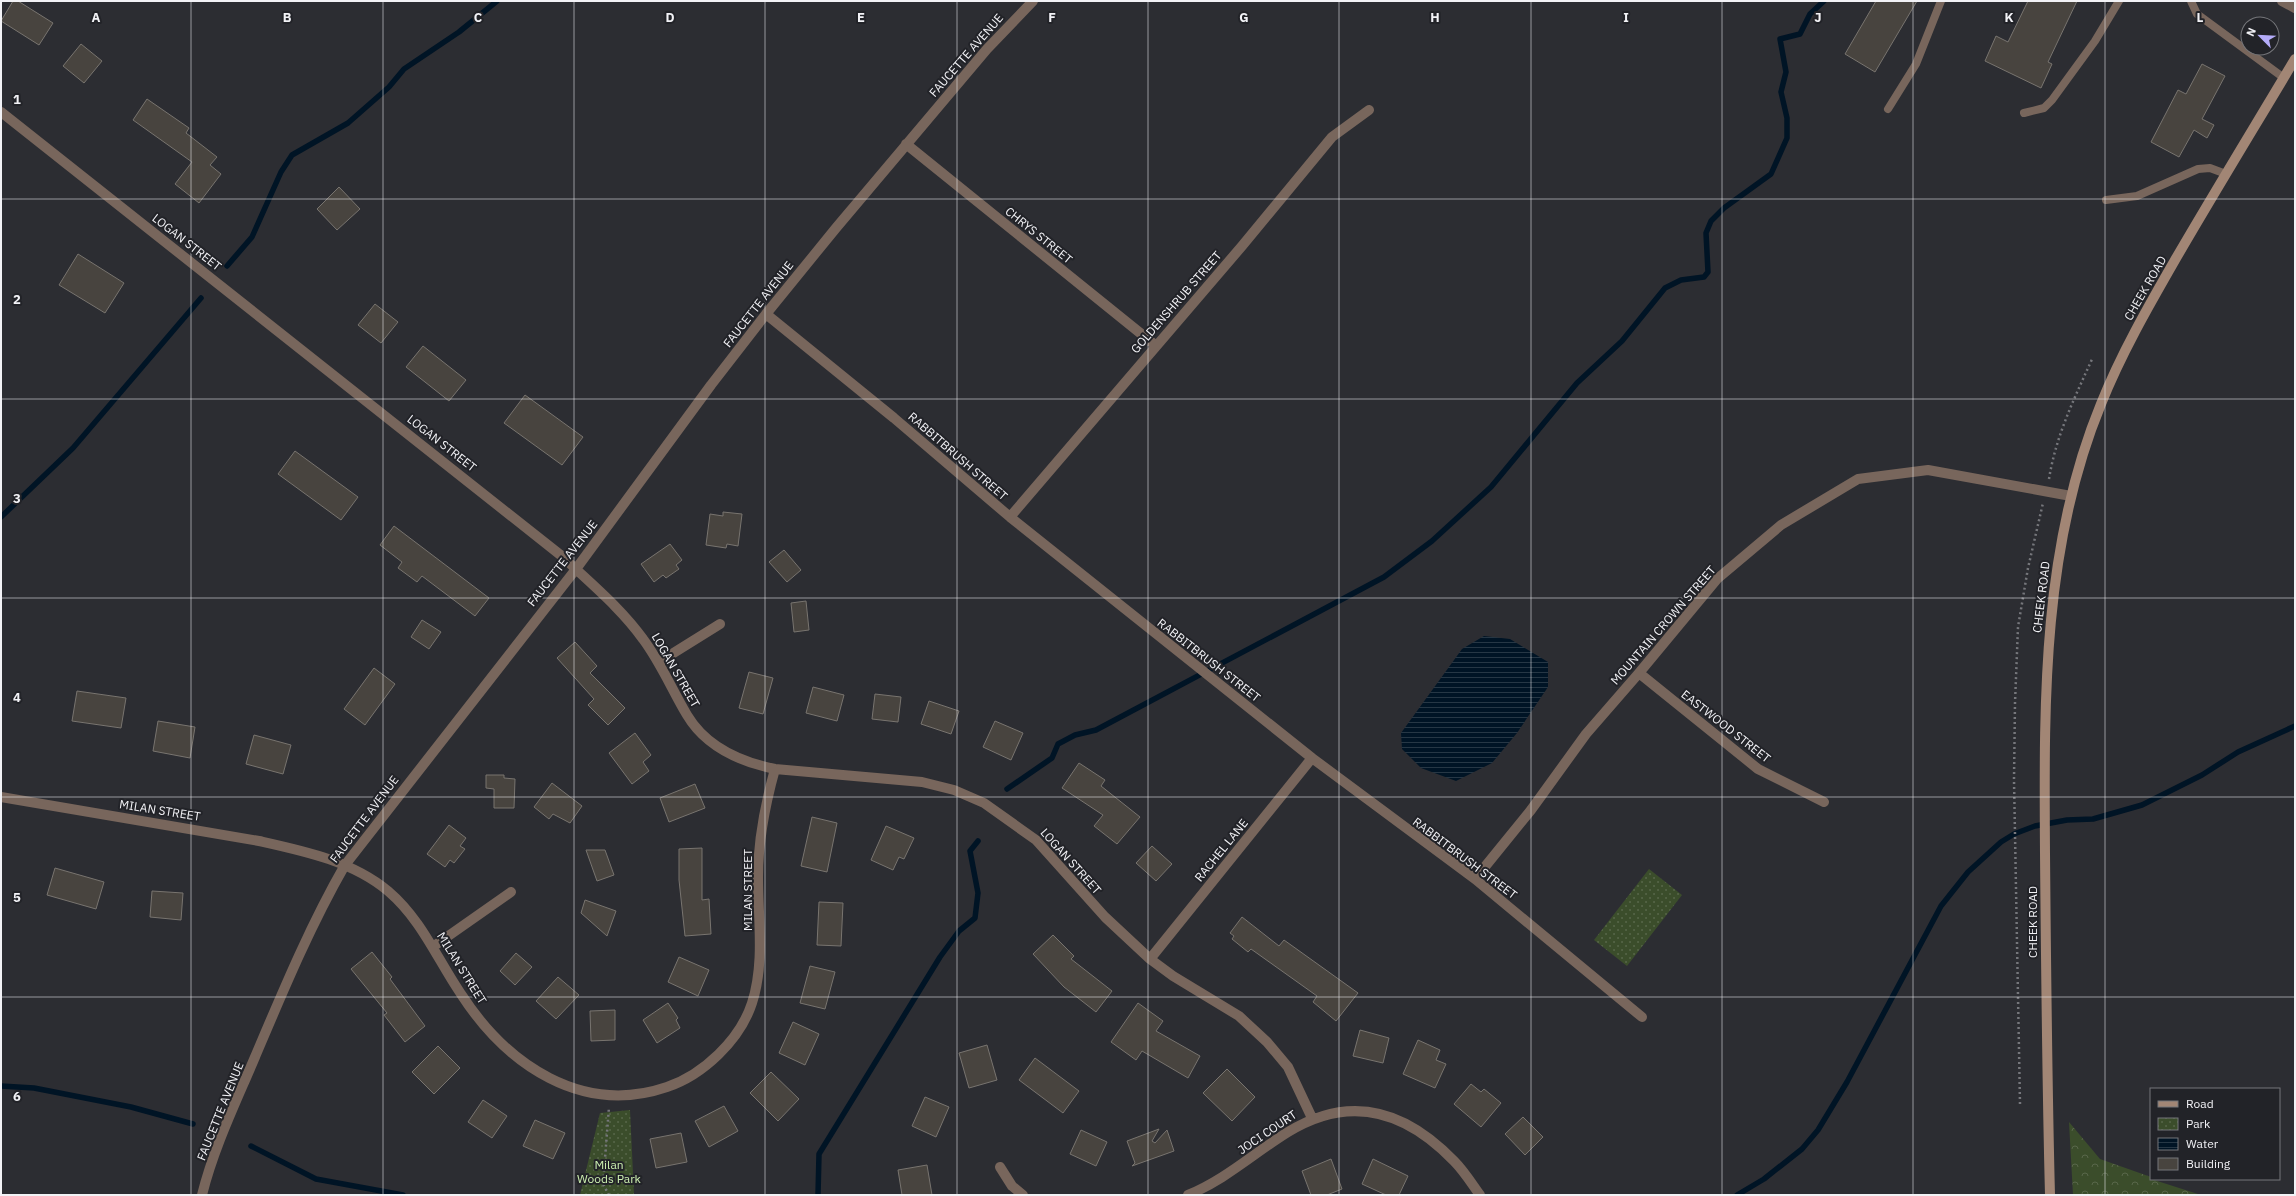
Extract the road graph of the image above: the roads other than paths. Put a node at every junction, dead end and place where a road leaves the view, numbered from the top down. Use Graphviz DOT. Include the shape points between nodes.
graph roads {
  1 [pos="1033,1"];
  2 [pos="1941,1"];
  3 [pos="2119,1"];
  4 [pos="2191,1"];
  5 [pos="2282,1"];
  6 [pos="2295,8"];
  7 [pos="2295,59"];
  8 [pos="2284,78"];
  9 [pos="1888,109"];
  10 [pos="1369,110"];
  11 [pos="1,112"];
  12 [pos="2024,113"];
  13 [pos="906,144"];
  14 [pos="2226,174"];
  15 [pos="2106,200"];
  16 [pos="766,314"];
  17 [pos="1155,345"];
  18 [pos="2072,496"];
  19 [pos="1010,517"];
  20 [pos="576,569"];
  21 [pos="720,624"];
  22 [pos="659,662"];
  23 [pos="1639,673"];
  24 [pos="1312,758"];
  25 [pos="775,770"];
  26 [pos="1,797"];
  27 [pos="1824,802"];
  28 [pos="345,864"];
  29 [pos="1475,879"];
  30 [pos="511,892"];
  31 [pos="434,946"];
  32 [pos="1150,959"];
  33 [pos="1642,1017"];
  34 [pos="1312,1118"];
  35 [pos="1000,1167"];
  36 [pos="202,1195"];
  37 [pos="1023,1195"];
  38 [pos="1188,1195"];
  39 [pos="1480,1195"];
  40 [pos="2050,1195"];
  1 -- 13 [label="street, FAUCETTE AVENUE" via="987,49"];
  2 -- 9 [label="lane" via="1916,64"];
  3 -- 12 [label="lane" via="2095,41 2052,100 2044,108"];
  4 -- 8 [label="lane" via="2197,14"];
  5 -- 6 [label="street"];
  7 -- 8 [label="street, CHEEK ROAD"];
  8 -- 14 [label="street, CHEEK ROAD"];
  10 -- 17 [label="street, GOLDENSHRUB STREET" via="1332,137 1242,246"];
  11 -- 20 [label="street, LOGAN STREET" via="485,494"];
  13 -- 16 [label="street, FAUCETTE AVENUE"];
  13 -- 17 [label="street, CHRYS STREET"];
  14 -- 15 [label="lane" via="2210,168 2198,169 2137,196"];
  14 -- 18 [label="street, CHEEK ROAD" via="2119,362 2088,439"];
  16 -- 19 [label="street, RABBITBRUSH STREET"];
  16 -- 20 [label="street, FAUCETTE AVENUE"];
  17 -- 19 [label="street, GOLDENSHRUB STREET"];
  18 -- 23 [label="street, MOUNTAIN CROWN STREET" via="1928,470 1858,479 1781,525 1717,579"];
  18 -- 40 [label="street, CHEEK ROAD" via="2052,603 2047,660 2044,766 2045,963"];
  19 -- 24 [label="street, RABBITBRUSH STREET"];
  20 -- 22 [label="street, LOGAN STREET" via="618,609 643,638"];
  20 -- 28 [label="street, FAUCETTE AVENUE"];
  21 -- 22 [label="street"];
  22 -- 25 [label="street, LOGAN STREET" via="687,715 703,734 733,757 752,765"];
  23 -- 27 [label="street, EASTWOOD STREET" via="1758,769"];
  23 -- 29 [label="street, MOUNTAIN CROWN STREET" via="1586,734 1531,810"];
  24 -- 29 [label="street, RABBITBRUSH STREET"];
  24 -- 32 [label="street, RACHEL LANE"];
  25 -- 31 [label="street, MILAN STREET" via="764,809 759,849 760,963 757,985 740,1028 724,1048 690,1077 656,1091 626,1096 592,1094 559,1083 512,1053 497,1040 472,1010 448,974"];
  25 -- 32 [label="street, LOGAN STREET" via="922,782 954,790 984,803 1036,840 1105,917"];
  26 -- 28 [label="street, MILAN STREET" via="259,841"];
  28 -- 31 [label="street, MILAN STREET" via="390,892"];
  28 -- 36 [label="street, FAUCETTE AVENUE" via="318,911 218,1145"];
  29 -- 33 [label="street, RABBITBRUSH STREET"];
  30 -- 31 [label="street"];
  32 -- 34 [label="street, LOGAN STREET" via="1239,1016 1272,1047 1288,1067"];
  34 -- 38 [label="street, JOCI COURT" via="1286,1132 1221,1179"];
  34 -- 39 [label="street, JOCI COURT" via="1339,1111 1361,1111 1392,1116 1438,1145 1455,1162"];
  35 -- 37 [label="street" via="1012,1186"];
}
